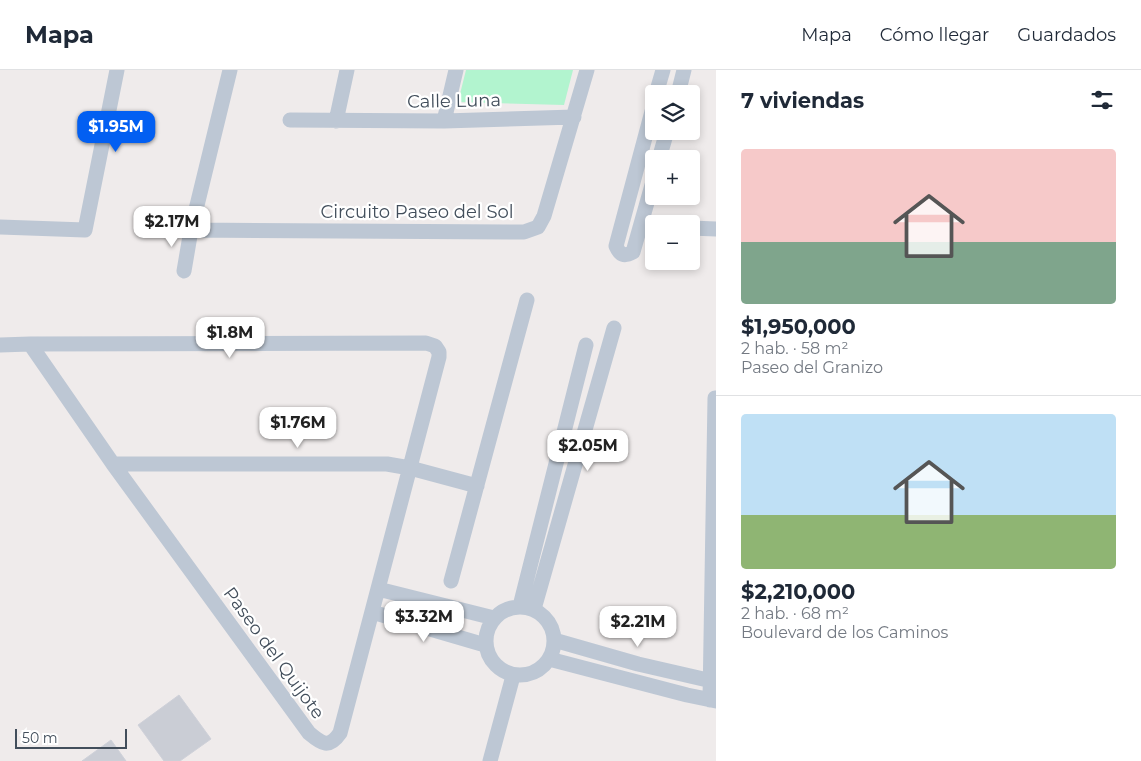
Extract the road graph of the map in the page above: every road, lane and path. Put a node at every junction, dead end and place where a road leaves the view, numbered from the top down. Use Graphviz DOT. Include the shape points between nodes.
graph roads {
  1 [pos="118,70"];
  2 [pos="230,70"];
  3 [pos="347,70"];
  4 [pos="456,70"];
  5 [pos="587,70"];
  6 [pos="663,70"];
  7 [pos="684,70"];
  8 [pos="659,85"];
  9 [pos="680,85"];
  10 [pos="574,116"];
  11 [pos="290,120"];
  12 [pos="336,121"];
  13 [pos="444,121"];
  14 [pos="645,138"];
  15 [pos="646,205"];
  16 [pos="0,227"];
  17 [pos="700,228"];
  18 [pos="716,229"];
  19 [pos="190,230"];
  20 [pos="184,271"];
  21 [pos="527,300"];
  22 [pos="614,328"];
  23 [pos="30,344"];
  24 [pos="0,345"];
  25 [pos="586,346"];
  26 [pos="715,398"];
  27 [pos="113,464"];
  28 [pos="410,468"];
  29 [pos="477,486"];
  30 [pos="451,581"];
  31 [pos="378,588"];
  32 [pos="447,606"];
  33 [pos="527,608"];
  34 [pos="372,612"];
  35 [pos="494,618"];
  36 [pos="440,632"];
  37 [pos="554,640"];
  38 [pos="485,645"];
  39 [pos="549,659"];
  40 [pos="513,676"];
  41 [pos="714,681"];
  42 [pos="713,700"];
  43 [pos="490,761"];
  1 -- 16 [label="street" via="86,230"];
  2 -- 19 [label="street"];
  3 -- 12 [label="street"];
  4 -- 13 [label="street"];
  5 -- 10 [label="street, Circuito Paseo del Sol"];
  6 -- 8 [label="street"];
  7 -- 9 [label="street"];
  10 -- 13 [label="street, Calle Luna"];
  10 -- 19 [label="street, Circuito Paseo del Sol" via="544,216 538,227 524,232"];
  11 -- 12 [label="street, Calle Luna"];
  12 -- 13 [label="street, Calle Luna"];
  14 -- 15 [label="street" via="616,246 619,252 628,255 633,252"];
  17 -- 18 [label="street"];
  19 -- 20 [label="street"];
  21 -- 29 [label="street"];
  22 -- 33 [label="street"];
  23 -- 24 [label="street"];
  23 -- 27 [label="street, Paseo del Quijote"];
  23 -- 28 [label="street, Paseo del Quijote" via="426,343 435,346 439,357"];
  25 -- 33 [label="street"];
  26 -- 41 [label="street"];
  27 -- 28 [label="street" via="387,464"];
  27 -- 34 [label="street, Paseo del Quijote" via="309,733 320,742 328,743 340,733"];
  28 -- 29 [label="street"];
  28 -- 31 [label="street, Paseo del Quijote"];
  29 -- 30 [label="street"];
  31 -- 32 [label="street"];
  31 -- 34 [label="street, Paseo del Quijote"];
  32 -- 35 [label="street"];
  32 -- 36 [label="street"];
  33 -- 35 [label="street" via="505,609"];
  33 -- 37 [label="street" via="547,620"];
  34 -- 36 [label="street"];
  35 -- 38 [label="street" via="486,630"];
  36 -- 38 [label="street"];
  37 -- 39 [label="street"];
  37 -- 41 [label="street"];
  38 -- 40 [label="street" via="499,670"];
  39 -- 40 [label="street" via="530,675"];
  39 -- 42 [label="street"];
  40 -- 43 [label="street"];
  41 -- 42 [label="street"];
}
